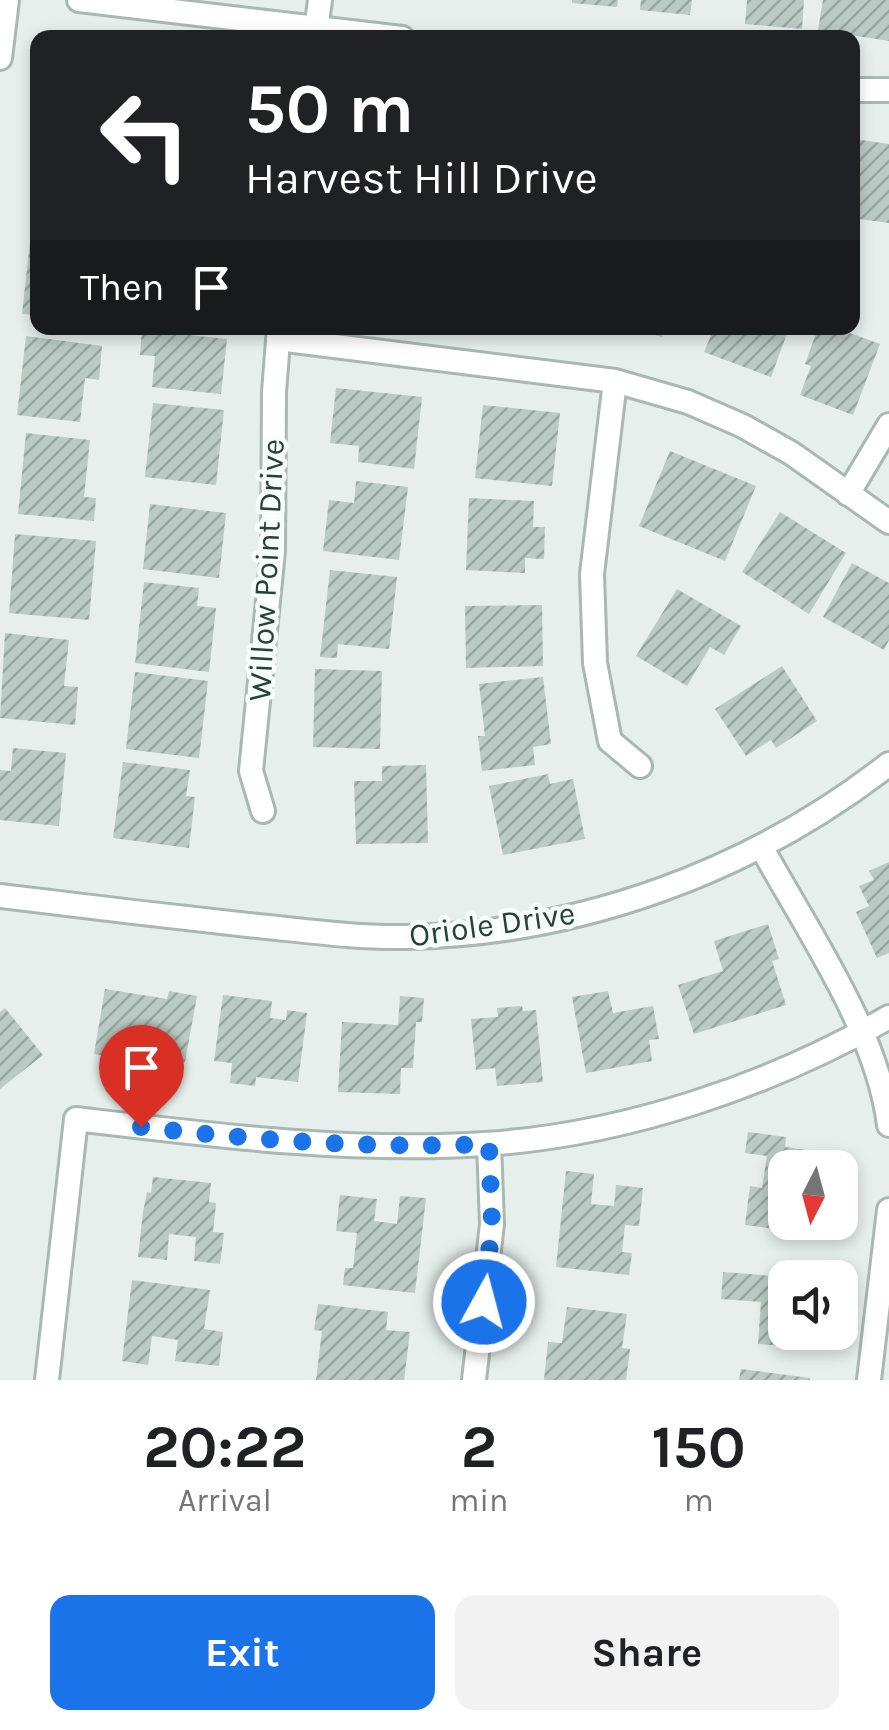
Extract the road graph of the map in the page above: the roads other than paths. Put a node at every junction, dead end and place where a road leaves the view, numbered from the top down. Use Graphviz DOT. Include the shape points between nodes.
graph roads {
  1 [pos="7,0"];
  2 [pos="79,0"];
  3 [pos="320,0"];
  4 [pos="294,30"];
  5 [pos="316,30"];
  6 [pos="0,58"];
  7 [pos="860,90"];
  8 [pos="889,90"];
  9 [pos="279,335"];
  10 [pos="286,335"];
  11 [pos="615,381"];
  12 [pos="889,425"];
  13 [pos="848,494"];
  14 [pos="889,522"];
  15 [pos="889,764"];
  16 [pos="640,766"];
  17 [pos="263,812"];
  18 [pos="762,848"];
  19 [pos="0,896"];
  20 [pos="889,1017"];
  21 [pos="864,1032"];
  22 [pos="889,1125"];
  23 [pos="489,1144"];
  24 [pos="889,1210"];
  25 [pos="47,1380"];
  26 [pos="474,1380"];
  27 [pos="868,1380"];
  1 -- 6 [label="street"];
  2 -- 4 [label="street"];
  3 -- 5 [label="street"];
  7 -- 8 [label="street"];
  9 -- 17 [label="street, Willow Point Drive" via="273,551 252,770"];
  10 -- 11 [label="street"];
  11 -- 13 [label="street" via="743,426"];
  11 -- 16 [label="street" via="592,574 594,663 610,741"];
  12 -- 13 [label="street"];
  13 -- 14 [label="street"];
  15 -- 18 [label="street, Oriole Drive"];
  18 -- 19 [label="street, Oriole Drive" via="647,896 534,924 459,934 351,936"];
  18 -- 21 [label="street"];
  20 -- 21 [label="street"];
  21 -- 22 [label="street"];
  21 -- 23 [label="street" via="688,1104 611,1125"];
  23 -- 25 [label="street" via="239,1138 76,1119"];
  23 -- 26 [label="street" via="492,1224"];
  24 -- 27 [label="street"];
}
